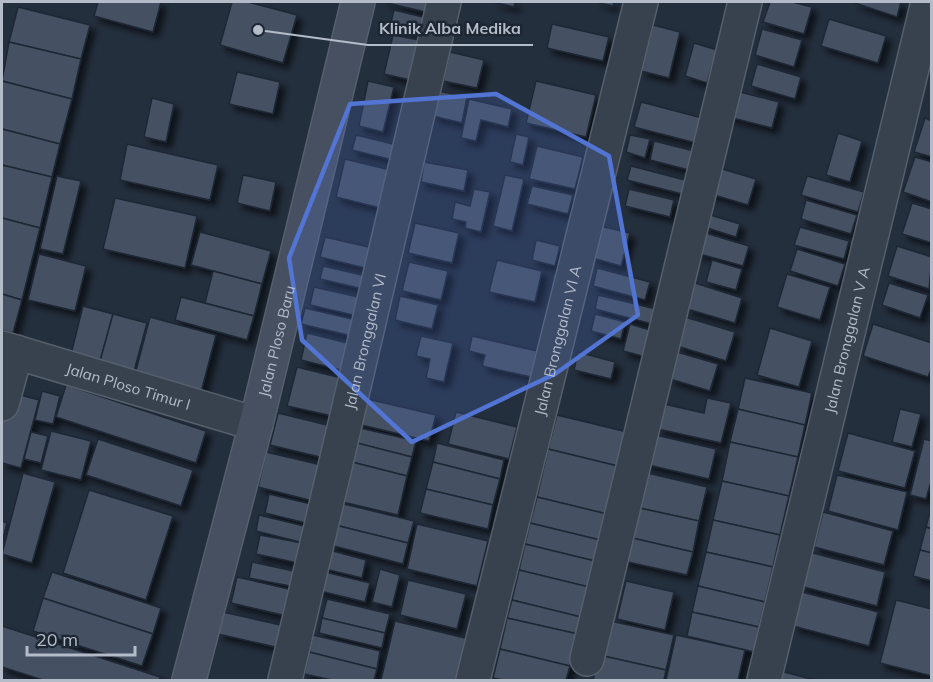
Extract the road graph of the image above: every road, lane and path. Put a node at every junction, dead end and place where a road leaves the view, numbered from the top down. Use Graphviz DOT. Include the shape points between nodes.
graph roads {
  1 [pos="358,2"];
  2 [pos="444,2"];
  3 [pos="640,2"];
  4 [pos="745,2"];
  5 [pos="928,2"];
  6 [pos="8,350"];
  7 [pos="2,404"];
  8 [pos="256,424"];
  9 [pos="587,659"];
  10 [pos="189,681"];
  11 [pos="285,681"];
  12 [pos="473,681"];
  13 [pos="764,681"];
  1 -- 8 [label="street, Jalan Ploso Baru"];
  2 -- 11 [label="street, Jalan Bronggalan VI"];
  3 -- 12 [label="street, Jalan Bronggalan VI A"];
  4 -- 9 [label="street"];
  5 -- 13 [label="street, Jalan Bronggalan V A"];
  6 -- 7 [label="street"];
  6 -- 8 [label="street, Jalan Ploso Timur I"];
  8 -- 10 [label="street, Jalan Ploso Baru"];
}
